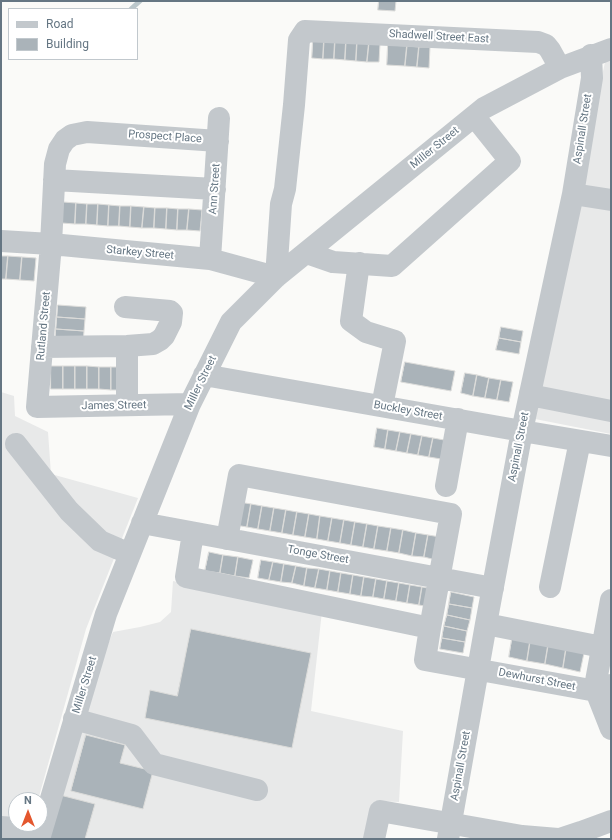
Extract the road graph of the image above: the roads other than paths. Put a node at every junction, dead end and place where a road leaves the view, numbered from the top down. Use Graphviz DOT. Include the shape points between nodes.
graph roads {
  1 [pos="601,52"];
  2 [pos="560,68"];
  3 [pos="474,116"];
  4 [pos="219,118"];
  5 [pos="218,141"];
  6 [pos="54,180"];
  7 [pos="215,189"];
  8 [pos="573,194"];
  9 [pos="611,200"];
  10 [pos="1,241"];
  11 [pos="50,244"];
  12 [pos="306,253"];
  13 [pos="210,259"];
  14 [pos="359,263"];
  15 [pos="276,278"];
  16 [pos="125,307"];
  17 [pos="127,346"];
  18 [pos="42,348"];
  19 [pos="204,375"];
  20 [pos="530,393"];
  21 [pos="190,404"];
  22 [pos="127,405"];
  23 [pos="382,406"];
  24 [pos="37,407"];
  25 [pos="611,411"];
  26 [pos="458,419"];
  27 [pos="522,431"];
  28 [pos="580,441"];
  29 [pos="16,444"];
  30 [pos="611,446"];
  31 [pos="446,486"];
  32 [pos="142,523"];
  33 [pos="193,532"];
  34 [pos="227,539"];
  35 [pos="130,554"];
  36 [pos="439,578"];
  37 [pos="550,587"];
  38 [pos="493,588"];
  39 [pos="611,600"];
  40 [pos="486,624"];
  41 [pos="430,628"];
  42 [pos="602,647"];
  43 [pos="479,669"];
  44 [pos="603,688"];
  45 [pos="74,719"];
  46 [pos="611,729"];
  47 [pos="257,790"];
  48 [pos="611,821"];
  49 [pos="1,827"];
  50 [pos="449,831"];
  51 [pos="40,835"];
  52 [pos="374,839"];
  53 [pos="559,839"];
  1 -- 2 [label="street, Miller Street"];
  1 -- 8 [label="street, Aspinall Street" via="592,78"];
  2 -- 3 [label="street, Miller Street" via="484,108"];
  2 -- 15 [label="street, Shadwell Street East" via="546,45 538,42 305,31 299,40 285,189 281,204"];
  3 -- 12 [label="street, Miller Street"];
  3 -- 14 [label="street" via="510,161 392,266"];
  4 -- 5 [label="street, Ann Street"];
  5 -- 6 [label="street, Prospect Place" via="87,132 72,135 59,149 54,164"];
  5 -- 7 [label="street, Ann Street"];
  6 -- 7 [label="street"];
  6 -- 11 [label="street, Rutland Street"];
  7 -- 13 [label="street, Ann Street"];
  8 -- 9 [label="street"];
  8 -- 20 [label="street, Aspinall Street"];
  10 -- 11 [label="street, Starkey Street"];
  11 -- 13 [label="street, Starkey Street"];
  11 -- 18 [label="street, Rutland Street"];
  12 -- 14 [label="street" via="333,262"];
  12 -- 15 [label="street, Miller Street"];
  13 -- 15 [label="street, Starkey Street"];
  14 -- 23 [label="street" via="351,321 366,332 395,341"];
  15 -- 19 [label="street, Miller Street" via="231,322"];
  16 -- 17 [label="street" via="170,310 172,313 171,322 160,340 153,344"];
  17 -- 18 [label="street"];
  17 -- 22 [label="street"];
  18 -- 24 [label="street, Rutland Street"];
  19 -- 21 [label="street, Miller Street"];
  19 -- 23 [label="street, Buckley Street"];
  20 -- 25 [label="street"];
  20 -- 27 [label="street, Aspinall Street"];
  21 -- 22 [label="street, James Street"];
  21 -- 32 [label="street, Miller Street"];
  22 -- 24 [label="street, James Street"];
  23 -- 26 [label="street, Buckley Street"];
  26 -- 27 [label="street, Buckley Street"];
  26 -- 31 [label="street"];
  27 -- 28 [label="street, Buckley Street"];
  27 -- 38 [label="street, Aspinall Street"];
  28 -- 30 [label="street, Buckley Street"];
  28 -- 37 [label="street"];
  29 -- 35 [label="street" via="68,511 100,541"];
  32 -- 33 [label="street, Tonge Street"];
  32 -- 35 [label="street, Miller Street"];
  33 -- 34 [label="street, Tonge Street"];
  33 -- 41 [label="street" via="186,577"];
  34 -- 36 [label="street, Tonge Street"];
  34 -- 36 [label="street" via="239,475 435,511 451,514"];
  35 -- 45 [label="street, Miller Street" via="106,614"];
  36 -- 38 [label="street, Tonge Street"];
  36 -- 41 [label="street"];
  38 -- 40 [label="street, Aspinall Street"];
  39 -- 42 [label="street"];
  40 -- 42 [label="street"];
  40 -- 43 [label="street, Aspinall Street"];
  41 -- 43 [label="street, Dewhurst Street" via="425,660"];
  42 -- 44 [label="street" via="596,681"];
  43 -- 44 [label="street, Dewhurst Street"];
  43 -- 50 [label="street, Aspinall Street"];
  44 -- 46 [label="street"];
  45 -- 47 [label="street" via="132,735 154,764"];
  45 -- 51 [label="street, Miller Street"];
  48 -- 53 [label="street"];
  49 -- 51 [label="street"];
  50 -- 52 [label="street" via="380,811"];
  50 -- 53 [label="street"];
}
